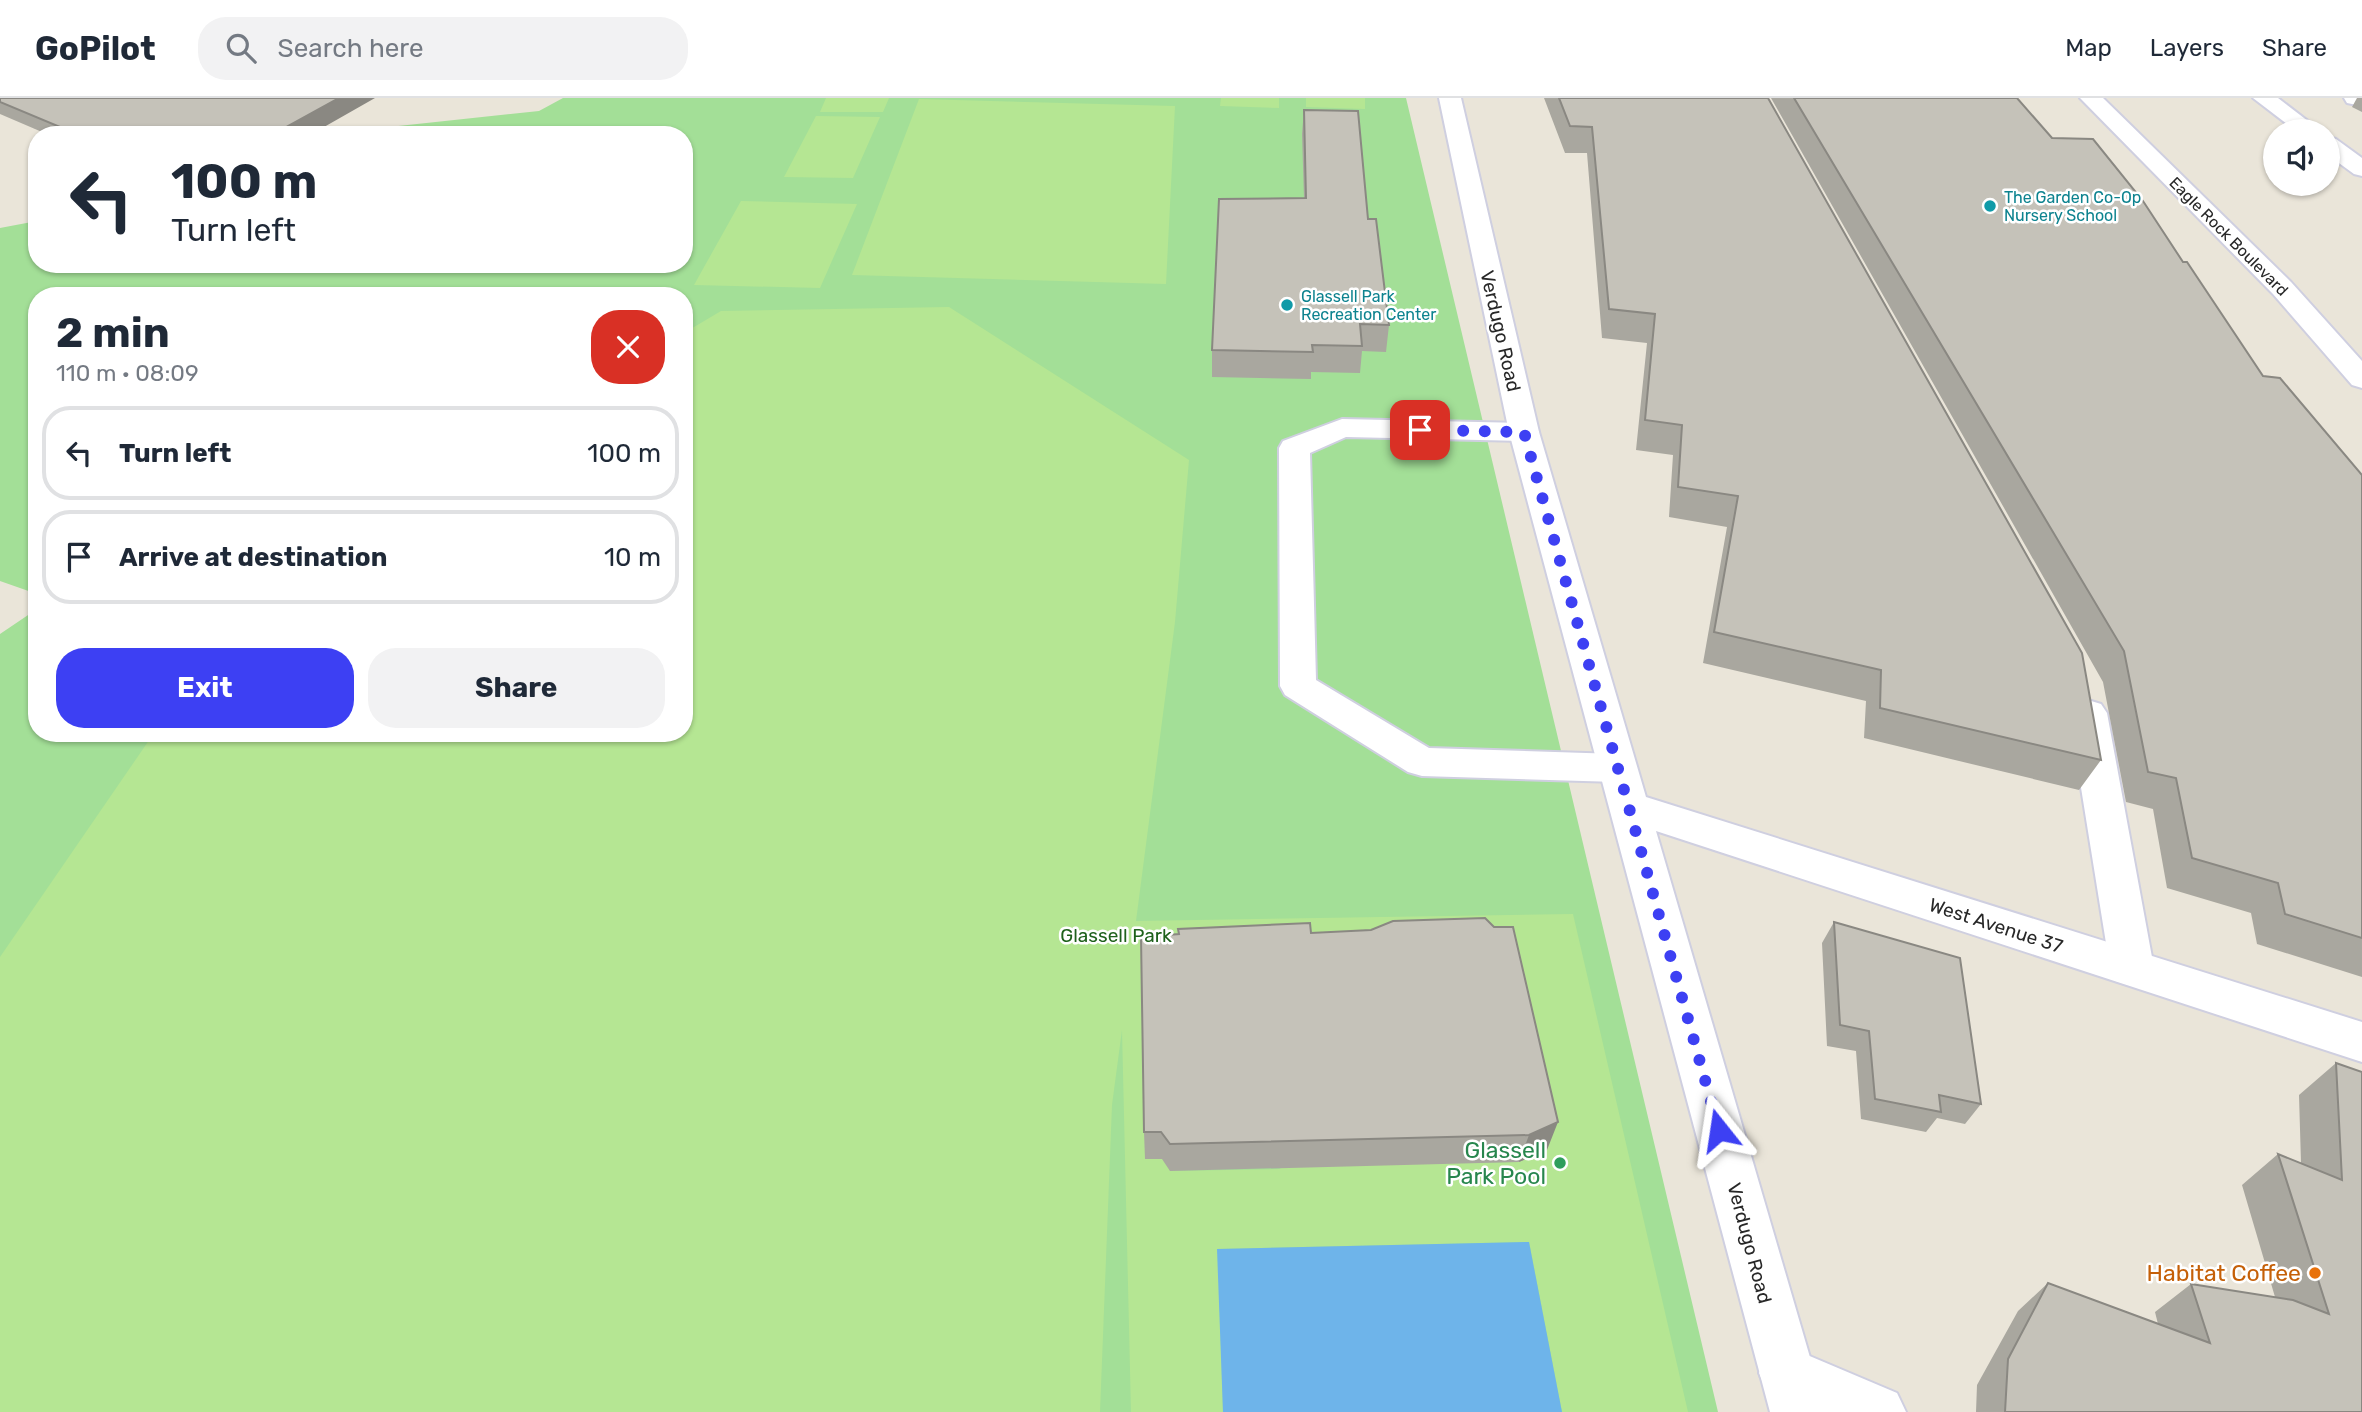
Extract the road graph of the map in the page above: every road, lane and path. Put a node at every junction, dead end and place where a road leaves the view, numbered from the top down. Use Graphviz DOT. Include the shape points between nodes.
graph roads {
  1 [pos="1450,98"];
  2 [pos="2091,98"];
  3 [pos="2264,98"];
  4 [pos="2355,98"];
  5 [pos="2362,99"];
  6 [pos="2293,119"];
  7 [pos="2340,153"];
  8 [pos="2362,169"];
  9 [pos="2362,379"];
  10 [pos="1524,432"];
  11 [pos="2083,683"];
  12 [pos="1624,787"];
  13 [pos="2132,968"];
  14 [pos="2362,1042"];
  15 [pos="1792,1393"];
  16 [pos="1878,1412"];
  1 -- 10 [label="street, Verdugo Road"];
  2 -- 9 [label="street, Eagle Rock Boulevard" via="2282,288"];
  3 -- 6 [label="street"];
  4 -- 5 [label="street"];
  7 -- 8 [label="street"];
  10 -- 12 [label="street, Verdugo Road"];
  10 -- 12 [label="street, West Avenue 37" via="1342,428 1294,448 1297,686 1422,762"];
  11 -- 13 [label="street"];
  12 -- 13 [label="street, West Avenue 37"];
  12 -- 15 [label="street, Verdugo Road"];
  13 -- 14 [label="street, West Avenue 37"];
  15 -- 16 [label="street"];
}
